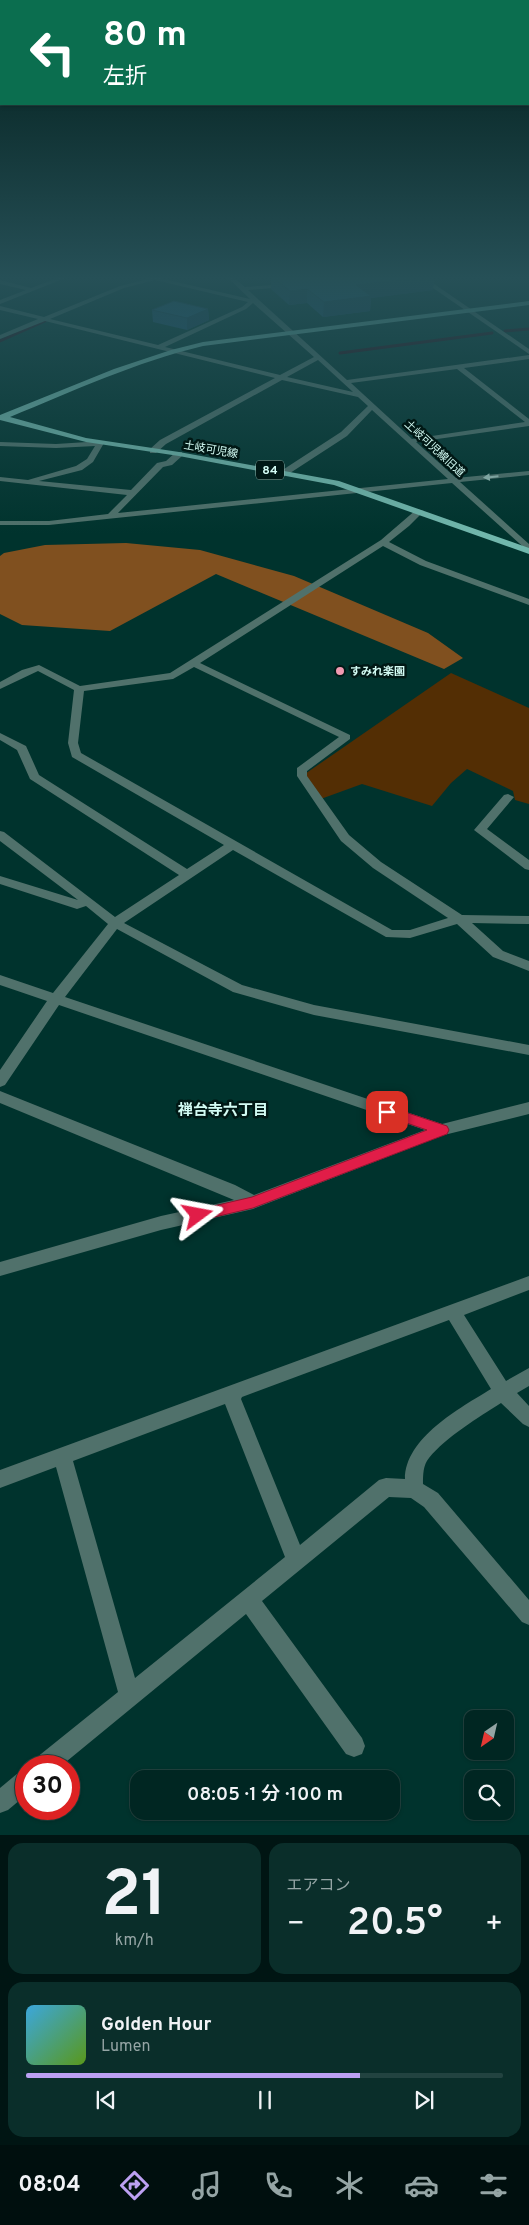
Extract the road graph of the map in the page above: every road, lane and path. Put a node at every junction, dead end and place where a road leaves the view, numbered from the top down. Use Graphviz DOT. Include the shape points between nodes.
graph roads {
  1 [pos="138,363"];
  2 [pos="220,363"];
  3 [pos="309,363"];
  4 [pos="325,363"];
  5 [pos="484,363"];
  6 [pos="457,366"];
  7 [pos="281,378"];
  8 [pos="346,382"];
  9 [pos="360,395"];
  10 [pos="372,406"];
  11 [pos="1,418"];
  12 [pos="529,423"];
  13 [pos="410,441"];
  14 [pos="100,443"];
  15 [pos="0,444"];
  16 [pos="153,451"];
  17 [pos="179,454"];
  18 [pos="284,473"];
  19 [pos="529,473"];
  20 [pos="0,479"];
  21 [pos="453,481"];
  22 [pos="28,483"];
  23 [pos="363,491"];
  24 [pos="133,493"];
  25 [pos="420,511"];
  26 [pos="110,517"];
  27 [pos="0,523"];
  28 [pos="385,543"];
  29 [pos="529,550"];
  30 [pos="529,602"];
  31 [pos="193,663"];
  32 [pos="0,686"];
  33 [pos="79,689"];
  34 [pos="0,736"];
  35 [pos="508,797"];
  36 [pos="0,835"];
  37 [pos="232,845"];
  38 [pos="529,866"];
  39 [pos="188,875"];
  40 [pos="0,880"];
  41 [pos="87,901"];
  42 [pos="460,920"];
  43 [pos="529,920"];
  44 [pos="115,922"];
  45 [pos="529,966"];
  46 [pos="0,980"];
  47 [pos="56,999"];
  48 [pos="529,1050"];
  49 [pos="0,1081"];
  50 [pos="0,1097"];
  51 [pos="529,1108"];
  52 [pos="442,1130"];
  53 [pos="253,1202"];
  54 [pos="0,1269"];
  55 [pos="529,1283"];
  56 [pos="453,1312"];
  57 [pos="529,1376"];
  58 [pos="236,1391"];
  59 [pos="503,1392"];
  60 [pos="529,1418"];
  61 [pos="62,1456"];
  62 [pos="0,1479"];
  63 [pos="414,1489"];
  64 [pos="296,1560"];
  65 [pos="248,1599"];
  66 [pos="529,1615"];
  67 [pos="130,1696"];
  68 [pos="354,1746"];
  69 [pos="58,1755"];
  70 [pos="15,1790"];
  71 [pos="0,1802"];
  1 -- 11 [label="main road"];
  2 -- 7 [label="street"];
  3 -- 7 [label="street"];
  4 -- 8 [label="street, 土岐可児線旧道"];
  5 -- 6 [label="street"];
  6 -- 8 [label="street"];
  6 -- 12 [label="street"];
  7 -- 9 [label="street"];
  7 -- 16 [label="street" via="163,442"];
  8 -- 9 [label="street, 土岐可児線旧道"];
  9 -- 10 [label="street, 土岐可児線旧道"];
  10 -- 13 [label="street, 土岐可児線旧道"];
  10 -- 18 [label="street" via="344,434"];
  11 -- 14 [label="main road, 土岐可児線 / 84"];
  12 -- 13 [label="street"];
  13 -- 21 [label="street, 土岐可児線旧道"];
  14 -- 15 [label="street" via="56,446"];
  14 -- 16 [label="main road, 土岐可児線 / 84"];
  14 -- 22 [label="street" via="90,460 80,468"];
  16 -- 17 [label="main road, 土岐可児線 / 84"];
  17 -- 18 [label="main road, 土岐可児線 / 84"];
  17 -- 24 [label="street" via="169,463 160,465"];
  18 -- 23 [label="main road, 土岐可児線 / 84" via="336,482"];
  19 -- 21 [label="street, one-way"];
  20 -- 22 [label="street"];
  21 -- 23 [label="street"];
  21 -- 29 [label="street, 土岐可児線旧道"];
  22 -- 24 [label="street"];
  23 -- 25 [label="main road, 土岐可児線 / 84"];
  23 -- 26 [label="street"];
  24 -- 26 [label="street"];
  25 -- 28 [label="street" via="406,528"];
  25 -- 29 [label="main road, 土岐可児線 / 84"];
  26 -- 27 [label="street" via="49,523"];
  28 -- 30 [label="street" via="423,562"];
  28 -- 31 [label="street"];
  31 -- 33 [label="street" via="173,676"];
  31 -- 42 [label="street" via="346,738 301,770 302,776 345,838 376,865"];
  32 -- 33 [label="street" via="39,668"];
  33 -- 37 [label="street" via="73,743 76,755"];
  34 -- 39 [label="street" via="22,748 34,777"];
  35 -- 38 [label="street" via="480,830"];
  36 -- 41 [label="street"];
  37 -- 39 [label="street"];
  37 -- 42 [label="street" via="390,934 410,934"];
  39 -- 44 [label="street"];
  40 -- 41 [label="street" via="77,905"];
  41 -- 44 [label="street"];
  42 -- 43 [label="street"];
  42 -- 45 [label="street" via="498,954"];
  44 -- 47 [label="street"];
  44 -- 48 [label="street" via="238,988 314,1010"];
  46 -- 47 [label="street"];
  47 -- 49 [label="street"];
  47 -- 52 [label="street"];
  50 -- 53 [label="street"];
  51 -- 52 [label="street"];
  52 -- 53 [label="street"];
  53 -- 54 [label="street"];
  55 -- 56 [label="street"];
  56 -- 58 [label="street"];
  56 -- 59 [label="street"];
  57 -- 59 [label="street"];
  58 -- 61 [label="street"];
  58 -- 64 [label="street" via="232,1398"];
  59 -- 60 [label="street"];
  59 -- 63 [label="street" via="462,1417 422,1452 414,1470"];
  61 -- 62 [label="street"];
  61 -- 67 [label="street"];
  63 -- 64 [label="street" via="386,1487"];
  63 -- 66 [label="street" via="432,1500"];
  64 -- 65 [label="street"];
  65 -- 67 [label="street"];
  65 -- 68 [label="street"];
  67 -- 69 [label="street"];
  70 -- 71 [label="street"];
}
